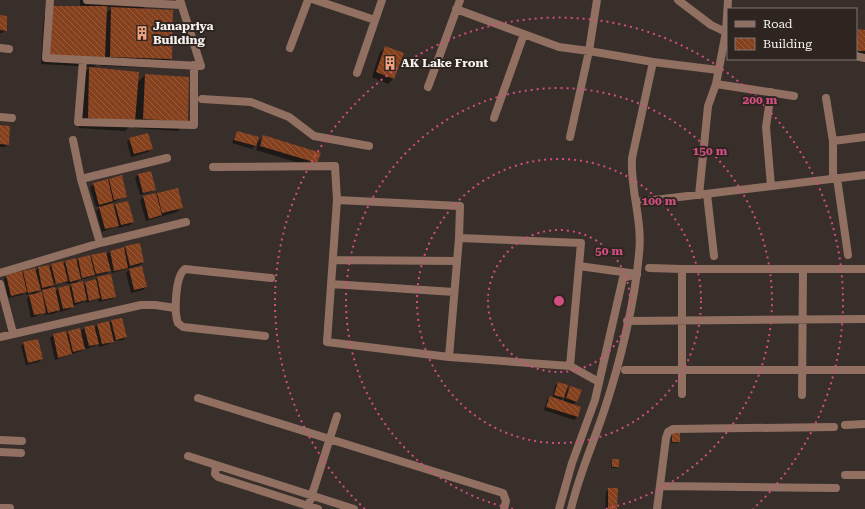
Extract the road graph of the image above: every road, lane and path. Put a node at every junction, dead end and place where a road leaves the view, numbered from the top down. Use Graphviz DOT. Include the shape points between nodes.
graph roads {
  1 [pos="50,0"];
  2 [pos="87,0"];
  3 [pos="308,0"];
  4 [pos="315,0"];
  5 [pos="382,0"];
  6 [pos="460,0"];
  7 [pos="598,0"];
  8 [pos="678,0"];
  9 [pos="181,3"];
  10 [pos="456,9"];
  11 [pos="375,20"];
  12 [pos="727,32"];
  13 [pos="524,34"];
  14 [pos="0,48"];
  15 [pos="290,48"];
  16 [pos="9,49"];
  17 [pos="589,51"];
  18 [pos="83,60"];
  19 [pos="653,62"];
  20 [pos="194,65"];
  21 [pos="718,70"];
  22 [pos="357,73"];
  23 [pos="716,84"];
  24 [pos="428,87"];
  25 [pos="771,92"];
  26 [pos="794,96"];
  27 [pos="826,98"];
  28 [pos="202,99"];
  29 [pos="0,117"];
  30 [pos="12,118"];
  31 [pos="494,118"];
  32 [pos="865,136"];
  33 [pos="570,137"];
  34 [pos="73,140"];
  35 [pos="833,141"];
  36 [pos="369,146"];
  37 [pos="167,158"];
  38 [pos="213,167"];
  39 [pos="865,175"];
  40 [pos="81,179"];
  41 [pos="835,179"];
  42 [pos="771,186"];
  43 [pos="703,195"];
  44 [pos="337,200"];
  45 [pos="637,202"];
  46 [pos="186,222"];
  47 [pos="459,238"];
  48 [pos="100,244"];
  49 [pos="848,255"];
  50 [pos="714,256"];
  51 [pos="333,260"];
  52 [pos="457,262"];
  53 [pos="579,266"];
  54 [pos="649,268"];
  55 [pos="682,269"];
  56 [pos="802,269"];
  57 [pos="865,269"];
  58 [pos="0,273"];
  59 [pos="637,274"];
  60 [pos="271,278"];
  61 [pos="0,284"];
  62 [pos="331,284"];
  63 [pos="454,292"];
  64 [pos="175,308"];
  65 [pos="865,319"];
  66 [pos="682,320"];
  67 [pos="803,320"];
  68 [pos="627,321"];
  69 [pos="13,333"];
  70 [pos="265,336"];
  71 [pos="0,337"];
  72 [pos="449,357"];
  73 [pos="570,366"];
  74 [pos="625,370"];
  75 [pos="682,370"];
  76 [pos="802,370"];
  77 [pos="865,370"];
  78 [pos="600,382"];
  79 [pos="611,386"];
  80 [pos="682,394"];
  81 [pos="802,395"];
  82 [pos="198,398"];
  83 [pos="337,416"];
  84 [pos="845,424"];
  85 [pos="865,424"];
  86 [pos="834,427"];
  87 [pos="330,439"];
  88 [pos="0,440"];
  89 [pos="22,441"];
  90 [pos="0,452"];
  91 [pos="21,453"];
  92 [pos="188,456"];
  93 [pos="216,465"];
  94 [pos="845,475"];
  95 [pos="865,475"];
  96 [pos="660,486"];
  97 [pos="836,488"];
  98 [pos="312,496"];
  99 [pos="308,507"];
  100 [pos="0,508"];
  101 [pos="10,508"];
  102 [pos="318,509"];
  103 [pos="354,509"];
  104 [pos="504,509"];
  105 [pos="559,509"];
  106 [pos="571,509"];
  107 [pos="657,509"];
  1 -- 18 [label="street" via="46,58"];
  2 -- 9 [label="street"];
  3 -- 15 [label="street"];
  4 -- 11 [label="street"];
  5 -- 11 [label="street"];
  6 -- 10 [label="street"];
  7 -- 17 [label="street"];
  8 -- 12 [label="street" via="711,25"];
  9 -- 20 [label="street" via="201,66"];
  10 -- 13 [label="street"];
  10 -- 24 [label="street"];
  11 -- 22 [label="street"];
  12 -- 21 [label="street"];
  13 -- 17 [label="street" via="559,46"];
  13 -- 31 [label="street"];
  14 -- 16 [label="street"];
  17 -- 19 [label="street"];
  17 -- 33 [label="street"];
  18 -- 20 [label="street"];
  18 -- 20 [label="street" via="78,122 194,125"];
  19 -- 21 [label="street"];
  19 -- 45 [label="street" via="632,158 633,185"];
  21 -- 23 [label="street"];
  23 -- 25 [label="street"];
  23 -- 43 [label="street" via="708,106"];
  25 -- 26 [label="street"];
  25 -- 42 [label="street" via="766,127"];
  27 -- 35 [label="street"];
  28 -- 36 [label="street" via="251,102 289,118 314,136"];
  29 -- 30 [label="street"];
  32 -- 35 [label="street"];
  34 -- 40 [label="street"];
  35 -- 41 [label="street"];
  37 -- 40 [label="street"];
  38 -- 44 [label="street" via="335,166"];
  39 -- 41 [label="street"];
  40 -- 48 [label="street"];
  41 -- 42 [label="street"];
  41 -- 49 [label="street"];
  42 -- 43 [label="street"];
  43 -- 45 [label="street"];
  43 -- 50 [label="street"];
  44 -- 47 [label="street" via="460,206"];
  44 -- 51 [label="street"];
  45 -- 59 [label="street" via="640,253"];
  46 -- 48 [label="street"];
  47 -- 52 [label="street"];
  47 -- 53 [label="street" via="581,243"];
  48 -- 58 [label="street"];
  51 -- 52 [label="street"];
  51 -- 62 [label="street"];
  52 -- 63 [label="street"];
  53 -- 59 [label="street"];
  53 -- 73 [label="street"];
  54 -- 55 [label="street"];
  55 -- 56 [label="street"];
  55 -- 66 [label="street"];
  56 -- 57 [label="street"];
  56 -- 67 [label="street"];
  59 -- 68 [label="street"];
  59 -- 78 [label="street" via="623,278"];
  60 -- 64 [label="street" via="185,269 180,274"];
  61 -- 69 [label="street"];
  62 -- 63 [label="street"];
  62 -- 72 [label="street" via="327,342"];
  63 -- 72 [label="street"];
  64 -- 69 [label="street" via="141,305"];
  64 -- 70 [label="street" via="178,323 183,327"];
  65 -- 67 [label="street"];
  66 -- 67 [label="street"];
  66 -- 68 [label="street"];
  66 -- 75 [label="street"];
  67 -- 76 [label="street"];
  68 -- 79 [label="street"];
  69 -- 71 [label="street"];
  72 -- 73 [label="street"];
  73 -- 78 [label="street"];
  74 -- 75 [label="street"];
  75 -- 76 [label="street"];
  75 -- 80 [label="street"];
  76 -- 77 [label="street"];
  76 -- 81 [label="street"];
  78 -- 79 [label="street"];
  78 -- 105 [label="street"];
  79 -- 106 [label="street" via="576,486"];
  82 -- 87 [label="street"];
  83 -- 87 [label="street"];
  84 -- 85 [label="street"];
  86 -- 96 [label="street" via="673,429 668,432 666,438"];
  87 -- 98 [label="street"];
  87 -- 104 [label="street" via="503,493 506,501"];
  88 -- 89 [label="street"];
  90 -- 91 [label="street"];
  92 -- 93 [label="street"];
  93 -- 98 [label="street"];
  93 -- 99 [label="street" via="215,474 218,477"];
  94 -- 95 [label="street"];
  96 -- 97 [label="street"];
  96 -- 107 [label="street"];
  98 -- 99 [label="street"];
  98 -- 103 [label="street"];
  99 -- 102 [label="street"];
  100 -- 101 [label="street"];
}
